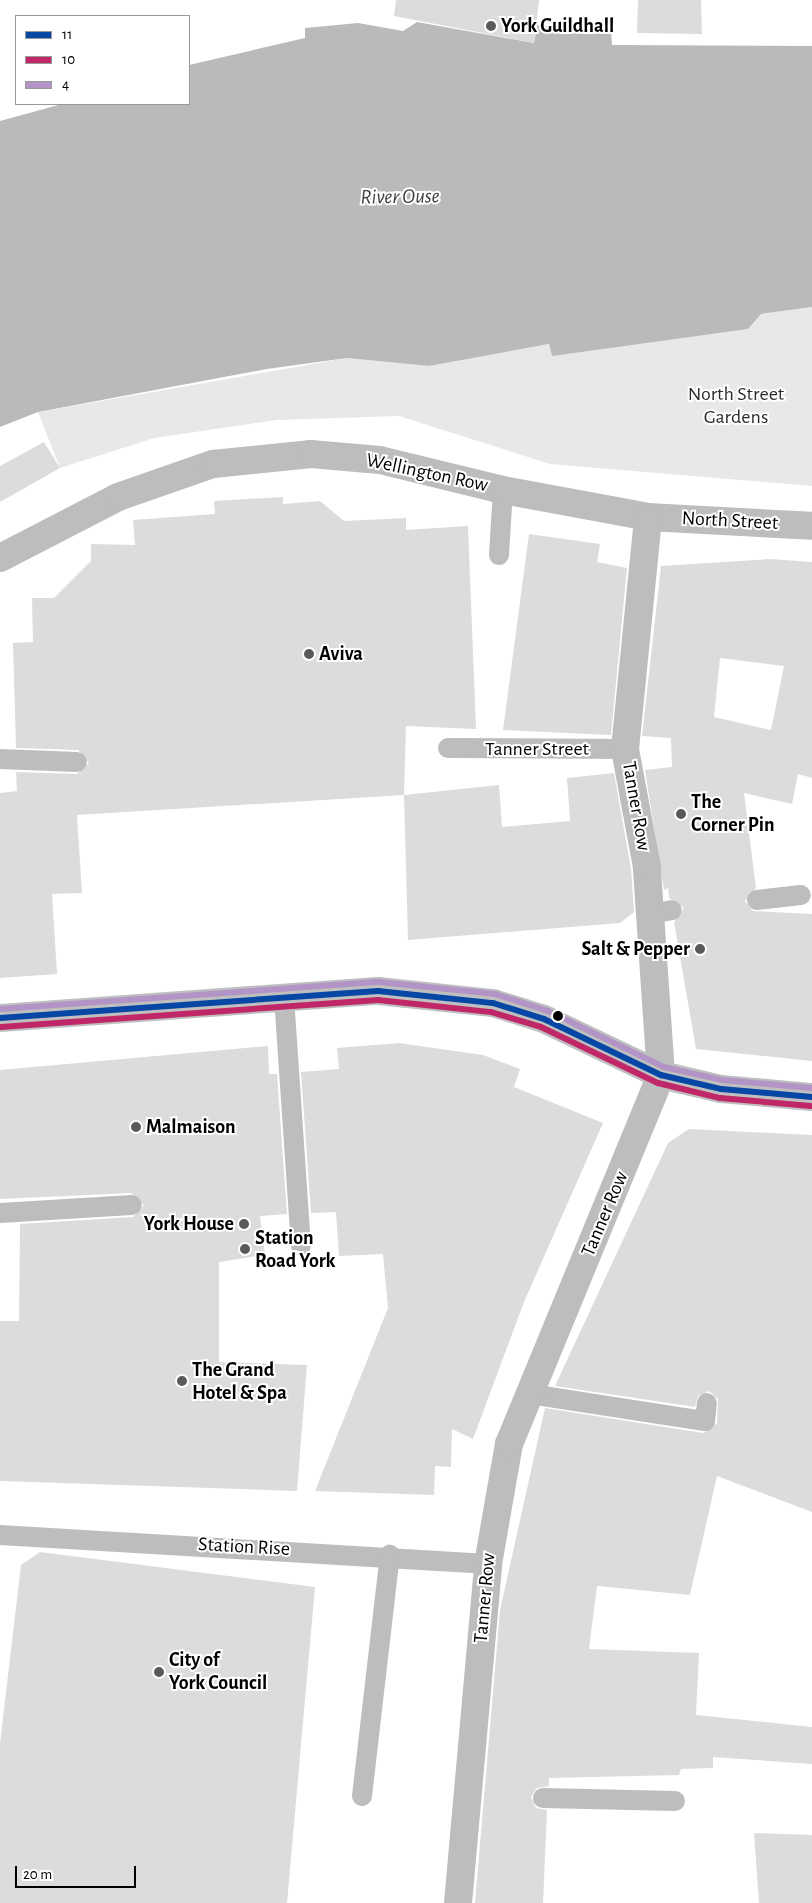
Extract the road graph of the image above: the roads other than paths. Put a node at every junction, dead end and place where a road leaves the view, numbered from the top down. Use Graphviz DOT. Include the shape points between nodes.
graph roads {
  1 [pos="503,490"];
  2 [pos="648,517"];
  3 [pos="812,526"];
  4 [pos="499,555"];
  5 [pos="0,558"];
  6 [pos="448,748"];
  7 [pos="625,749"];
  8 [pos="0,759"];
  9 [pos="77,762"];
  10 [pos="801,895"];
  11 [pos="757,900"];
  12 [pos="284,997"];
  13 [pos="1,1017"];
  14 [pos="661,1076"];
  15 [pos="812,1098"];
  16 [pos="132,1205"];
  17 [pos="0,1213"];
  18 [pos="302,1245"];
  19 [pos="530,1394"];
  20 [pos="707,1402"];
  21 [pos="0,1535"];
  22 [pos="390,1555"];
  23 [pos="488,1564"];
  24 [pos="362,1796"];
  25 [pos="543,1798"];
  26 [pos="675,1801"];
  27 [pos="458,1903"];
  1 -- 2 [label="street, Wellington Row"];
  1 -- 4 [label="lane"];
  1 -- 5 [label="street, Wellington Row" via="380,460 311,454 214,464 118,497"];
  2 -- 3 [label="street, North Street"];
  2 -- 7 [label="street, Tanner Row"];
  6 -- 7 [label="lane, Tanner Street"];
  7 -- 14 [label="street, Tanner Row" via="647,867 661,912"];
  8 -- 9 [label="lane"];
  10 -- 11 [label="lane"];
  12 -- 13 [label="main road"];
  12 -- 14 [label="main road" via="378,991 493,1003 544,1019"];
  12 -- 18 [label="lane"];
  14 -- 15 [label="main road" via="721,1089"];
  14 -- 19 [label="street, Tanner Row"];
  16 -- 17 [label="lane"];
  19 -- 20 [label="lane" via="705,1421"];
  19 -- 23 [label="street, Tanner Row" via="509,1444"];
  21 -- 22 [label="lane, Station Rise"];
  22 -- 23 [label="lane, Station Rise"];
  22 -- 24 [label="lane"];
  23 -- 27 [label="street, Tanner Row" via="477,1798"];
  25 -- 26 [label="lane"];
}
